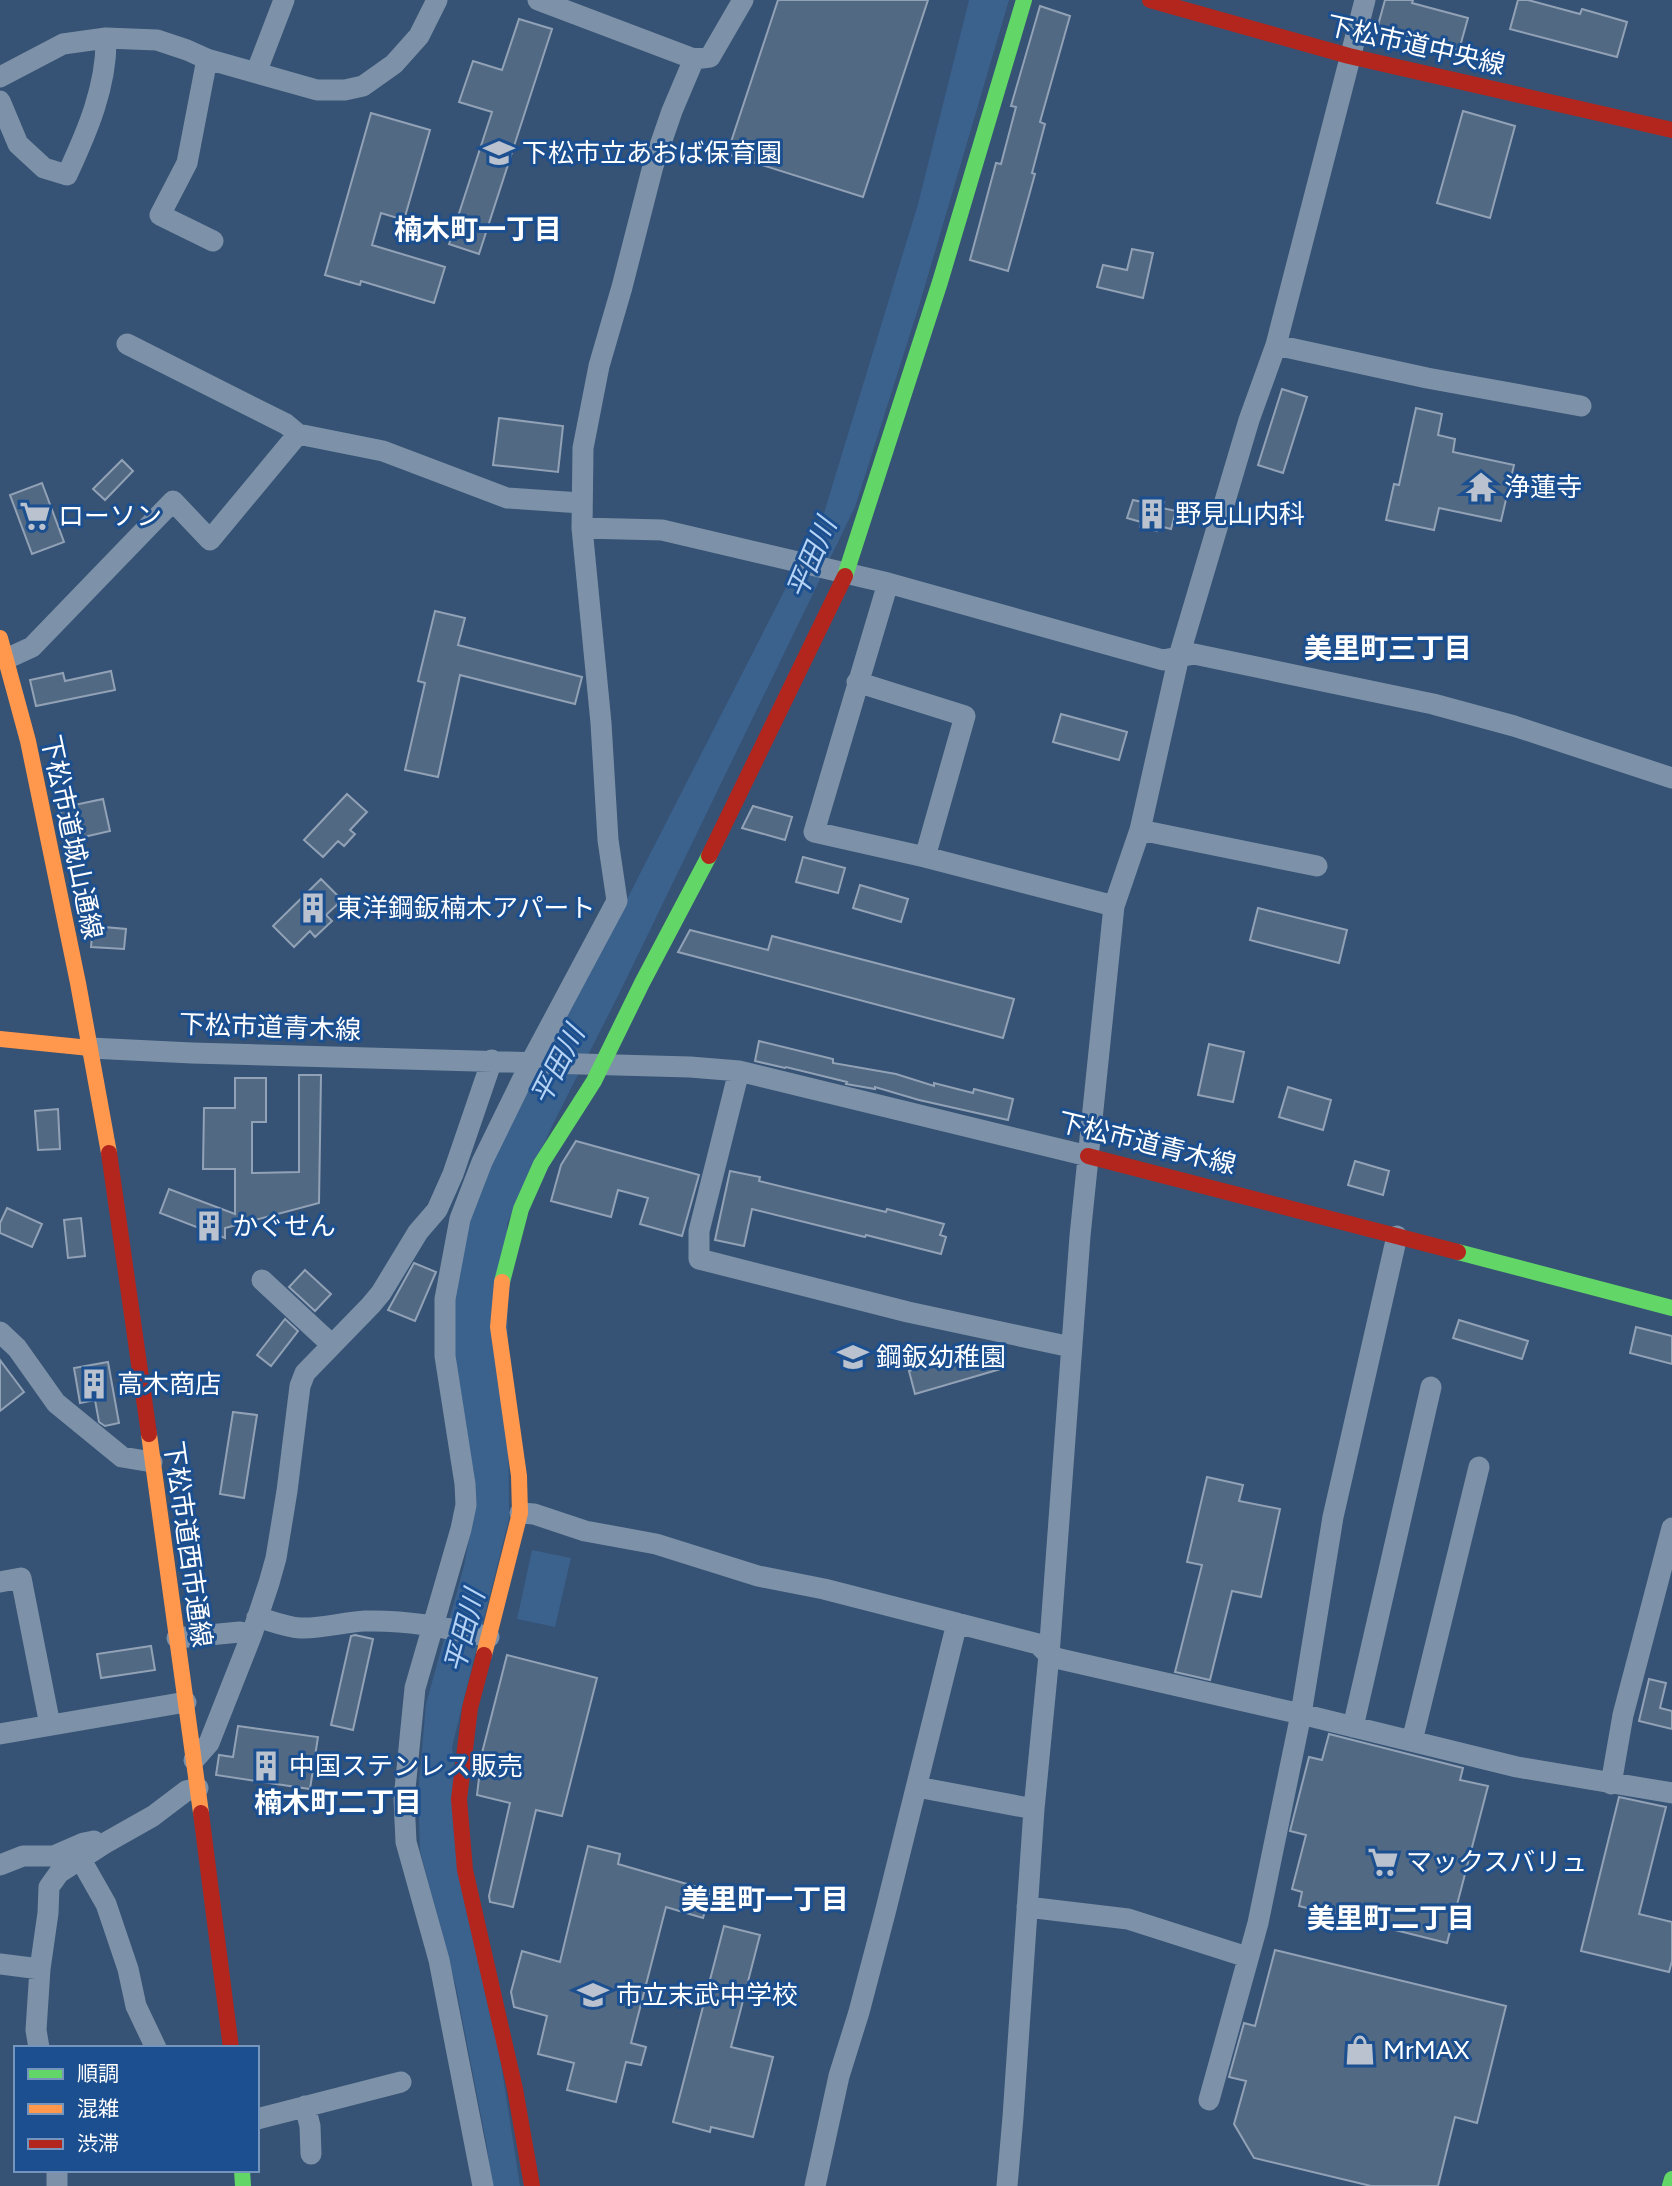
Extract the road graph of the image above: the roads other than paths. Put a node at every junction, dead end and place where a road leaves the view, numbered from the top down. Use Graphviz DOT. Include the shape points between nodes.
graph roads {
  1 [pos="284,0"];
  2 [pos="437,0"];
  3 [pos="538,0"];
  4 [pos="743,0"];
  5 [pos="1024,0"];
  6 [pos="1150,0"];
  7 [pos="1365,0"];
  8 [pos="106,38"];
  9 [pos="1349,56"];
  10 [pos="206,59"];
  11 [pos="694,59"];
  12 [pos="257,73"];
  13 [pos="0,77"];
  14 [pos="0,101"];
  15 [pos="1672,130"];
  16 [pos="213,241"];
  17 [pos="127,344"];
  18 [pos="1276,345"];
  19 [pos="1581,406"];
  20 [pos="298,434"];
  21 [pos="581,503"];
  22 [pos="582,528"];
  23 [pos="842,573"];
  24 [pos="888,583"];
  25 [pos="0,638"];
  26 [pos="1179,656"];
  27 [pos="6,659"];
  28 [pos="857,682"];
  29 [pos="1672,778"];
  30 [pos="1140,830"];
  31 [pos="925,858"];
  32 [pos="1317,866"];
  33 [pos="1114,906"];
  34 [pos="0,1039"];
  35 [pos="90,1048"];
  36 [pos="492,1060"];
  37 [pos="535,1062"];
  38 [pos="598,1064"];
  39 [pos="739,1071"];
  40 [pos="1088,1156"];
  41 [pos="1397,1236"];
  42 [pos="262,1280"];
  43 [pos="1672,1308"];
  44 [pos="0,1332"];
  45 [pos="332,1345"];
  46 [pos="1071,1347"];
  47 [pos="1431,1387"];
  48 [pos="152,1462"];
  49 [pos="1479,1467"];
  50 [pos="520,1513"];
  51 [pos="1672,1528"];
  52 [pos="0,1581"];
  53 [pos="957,1623"];
  54 [pos="255,1626"];
  55 [pos="439,1626"];
  56 [pos="485,1636"];
  57 [pos="177,1638"];
  58 [pos="1049,1655"];
  59 [pos="186,1702"];
  60 [pos="1301,1714"];
  61 [pos="50,1725"];
  62 [pos="1353,1727"];
  63 [pos="0,1734"];
  64 [pos="1412,1741"];
  65 [pos="194,1760"];
  66 [pos="1611,1784"];
  67 [pos="198,1787"];
  68 [pos="917,1787"];
  69 [pos="1672,1793"];
  70 [pos="1034,1809"];
  71 [pos="107,1842"];
  72 [pos="81,1860"];
  73 [pos="0,1865"];
  74 [pos="1027,1907"];
  75 [pos="1247,1957"];
  76 [pos="0,1964"];
  77 [pos="40,1969"];
  78 [pos="39,2046"];
  79 [pos="155,2046"];
  80 [pos="231,2046"];
  81 [pos="401,2082"];
  82 [pos="1209,2100"];
  83 [pos="305,2106"];
  84 [pos="259,2118"];
  85 [pos="311,2154"];
  86 [pos="1672,2179"];
  87 [pos="483,2186"];
  88 [pos="531,2186"];
  89 [pos="815,2186"];
  90 [pos="1007,2186"];
  91 [pos="1670,2186"];
  1 -- 12 [label="street"];
  2 -- 12 [label="street" via="419,36 394,64 363,86 317,90"];
  3 -- 11 [label="street"];
  4 -- 11 [label="street" via="709,57"];
  5 -- 23 [label="street" via="940,282"];
  6 -- 9 [label="street, 下松市道中央線"];
  7 -- 9 [label="street"];
  8 -- 10 [label="street" via="157,40"];
  8 -- 13 [label="street" via="63,44"];
  8 -- 14 [label="street" via="106,60 88,130 67,175 44,168 18,144"];
  9 -- 15 [label="street, 下松市道中央線"];
  9 -- 18 [label="street"];
  10 -- 12 [label="street"];
  10 -- 16 [label="street" via="187,163 160,215"];
  11 -- 21 [label="street" via="653,166 599,366 583,448"];
  17 -- 20 [label="street"];
  18 -- 19 [label="street" via="1426,379"];
  18 -- 26 [label="street"];
  20 -- 21 [label="street" via="383,452 507,498"];
  20 -- 27 [label="street" via="210,540 173,501 32,647"];
  21 -- 22 [label="street"];
  22 -- 23 [label="street" via="662,530"];
  22 -- 37 [label="street" via="617,901"];
  23 -- 24 [label="street"];
  23 -- 38 [label="street" via="706,863"];
  24 -- 26 [label="street" via="1163,660"];
  24 -- 28 [label="street"];
  25 -- 27 [label="street, 下松市道城山通線"];
  26 -- 29 [label="street" via="1194,654 1433,704"];
  26 -- 30 [label="street"];
  27 -- 35 [label="street, 下松市道城山通線" via="28,741"];
  28 -- 31 [label="street" via="965,716"];
  28 -- 31 [label="street" via="814,832"];
  30 -- 32 [label="street"];
  30 -- 33 [label="street"];
  31 -- 33 [label="street"];
  33 -- 40 [label="street"];
  34 -- 35 [label="street, 下松市道青木線"];
  35 -- 36 [label="street, 下松市道青木線"];
  35 -- 48 [label="street, 下松市道西市通線" via="107,1136"];
  36 -- 37 [label="street, 下松市道青木線"];
  36 -- 45 [label="street" via="437,1210 381,1293"];
  37 -- 38 [label="street, 下松市道青木線"];
  37 -- 55 [label="street" via="482,1161 460,1219 445,1299 445,1356 466,1505"];
  38 -- 39 [label="street, 下松市道青木線"];
  38 -- 50 [label="street" via="594,1081 541,1164 521,1209 501,1287 498,1327"];
  39 -- 40 [label="street, 下松市道青木線"];
  39 -- 46 [label="street" via="699,1231 699,1259"];
  40 -- 41 [label="street, 下松市道青木線"];
  40 -- 46 [label="street"];
  41 -- 43 [label="street, 下松市道青木線"];
  41 -- 60 [label="street" via="1333,1517"];
  42 -- 45 [label="street"];
  44 -- 48 [label="street" via="17,1348 56,1404 122,1457"];
  45 -- 54 [label="street" via="305,1373 300,1387 276,1558"];
  46 -- 58 [label="street"];
  47 -- 62 [label="street"];
  48 -- 57 [label="street, 下松市道西市通線"];
  49 -- 64 [label="street"];
  50 -- 53 [label="street"];
  50 -- 56 [label="street"];
  51 -- 66 [label="street" via="1623,1715"];
  52 -- 61 [label="street" via="21,1578"];
  53 -- 58 [label="street" via="1038,1644"];
  53 -- 68 [label="street"];
  54 -- 55 [label="street" via="297,1628 363,1621"];
  54 -- 57 [label="street" via="240,1632"];
  54 -- 65 [label="street" via="209,1744"];
  55 -- 56 [label="street"];
  55 -- 87 [label="street" via="415,1688 404,1799 406,1842 439,1959"];
  56 -- 88 [label="street" via="470,1708 459,1799 461,1823 465,1870 515,2089"];
  57 -- 59 [label="street, 下松市道西市通線"];
  58 -- 60 [label="street"];
  58 -- 70 [label="street"];
  59 -- 61 [label="street"];
  59 -- 65 [label="street, 下松市道西市通線"];
  60 -- 62 [label="street"];
  60 -- 75 [label="street"];
  61 -- 63 [label="street"];
  62 -- 64 [label="street"];
  64 -- 66 [label="street"];
  65 -- 67 [label="street, 下松市道西市通線"];
  66 -- 69 [label="street"];
  67 -- 71 [label="street"];
  67 -- 80 [label="street, 下松市道西市通線"];
  68 -- 70 [label="street"];
  68 -- 89 [label="street" via="839,2076"];
  70 -- 74 [label="street"];
  71 -- 72 [label="street"];
  71 -- 73 [label="street" via="84,1843 54,1856 23,1856"];
  72 -- 77 [label="street" via="59,1873 49,1887"];
  72 -- 79 [label="street" via="106,1904 136,2006"];
  74 -- 75 [label="street" via="1128,1919"];
  74 -- 90 [label="street"];
  75 -- 82 [label="street"];
  76 -- 77 [label="street"];
  77 -- 78 [label="street"];
  81 -- 83 [label="street"];
  83 -- 84 [label="street"];
  83 -- 85 [label="street"];
  86 -- 91 [label="street"];
}
